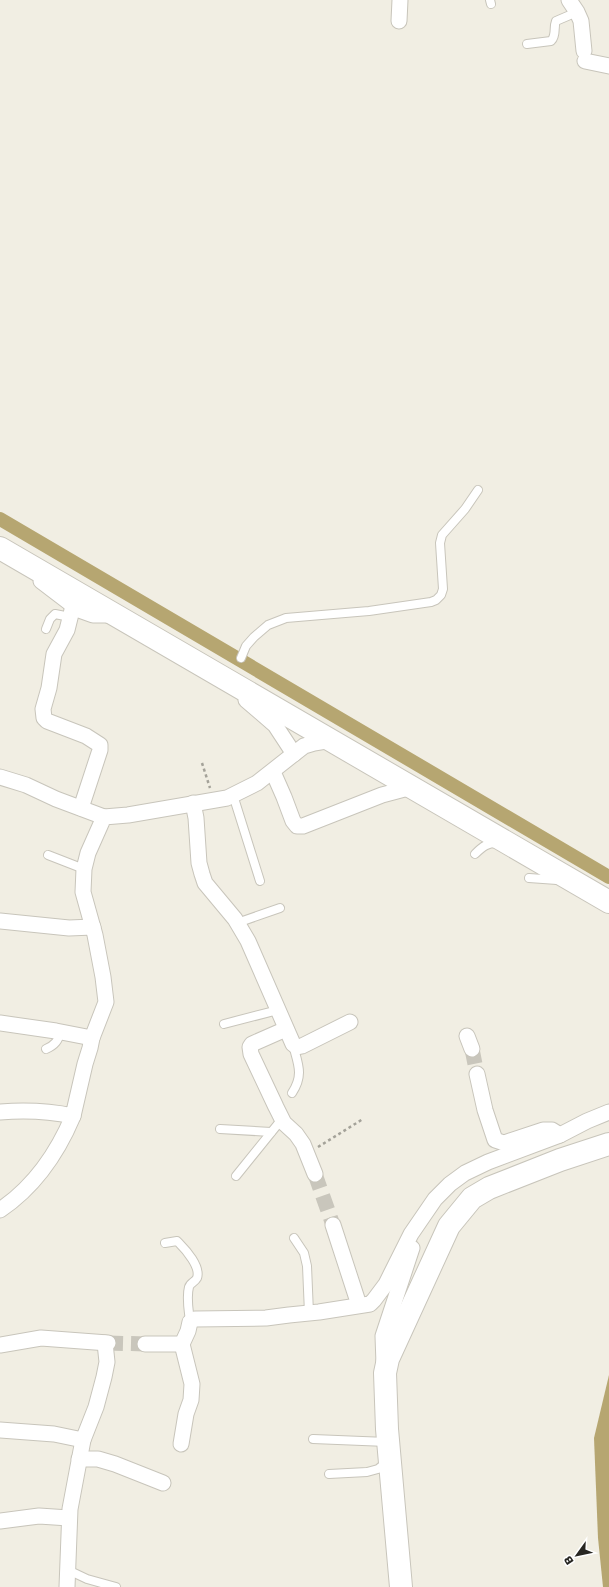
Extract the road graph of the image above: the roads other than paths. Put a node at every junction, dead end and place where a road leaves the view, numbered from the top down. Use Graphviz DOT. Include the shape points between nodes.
graph roads {
  1 [pos="400,0"];
  2 [pos="573,6"];
  3 [pos="399,21"];
  4 [pos="527,44"];
  5 [pos="609,66"];
  6 [pos="478,490"];
  7 [pos="0,548"];
  8 [pos="0,561"];
  9 [pos="34,567"];
  10 [pos="72,612"];
  11 [pos="116,615"];
  12 [pos="46,629"];
  13 [pos="241,658"];
  14 [pos="234,679"];
  15 [pos="332,740"];
  16 [pos="294,754"];
  17 [pos="272,772"];
  18 [pos="0,777"];
  19 [pos="412,787"];
  20 [pos="233,795"];
  21 [pos="193,803"];
  22 [pos="81,808"];
  23 [pos="104,817"];
  24 [pos="510,845"];
  25 [pos="475,854"];
  26 [pos="48,855"];
  27 [pos="84,869"];
  28 [pos="529,878"];
  29 [pos="570,879"];
  30 [pos="260,881"];
  31 [pos="609,902"];
  32 [pos="280,908"];
  33 [pos="0,921"];
  34 [pos="237,923"];
  35 [pos="93,928"];
  36 [pos="278,1010"];
  37 [pos="350,1022"];
  38 [pos="0,1023"];
  39 [pos="224,1024"];
  40 [pos="286,1029"];
  41 [pos="61,1032"];
  42 [pos="92,1038"];
  43 [pos="293,1044"];
  44 [pos="46,1049"];
  45 [pos="477,1074"];
  46 [pos="292,1092"];
  47 [pos="0,1112"];
  48 [pos="609,1112"];
  49 [pos="73,1116"];
  50 [pos="282,1119"];
  51 [pos="220,1128"];
  52 [pos="271,1132"];
  53 [pos="560,1135"];
  54 [pos="609,1144"];
  55 [pos="315,1174"];
  56 [pos="236,1176"];
  57 [pos="0,1210"];
  58 [pos="424,1218"];
  59 [pos="333,1225"];
  60 [pos="294,1238"];
  61 [pos="165,1243"];
  62 [pos="359,1305"];
  63 [pos="309,1313"];
  64 [pos="190,1322"];
  65 [pos="145,1344"];
  66 [pos="182,1344"];
  67 [pos="0,1345"];
  68 [pos="385,1373"];
  69 [pos="0,1430"];
  70 [pos="313,1439"];
  71 [pos="83,1440"];
  72 [pos="181,1444"];
  73 [pos="389,1450"];
  74 [pos="79,1459"];
  75 [pos="329,1474"];
  76 [pos="163,1483"];
  77 [pos="69,1518"];
  78 [pos="0,1522"];
  79 [pos="68,1570"];
  80 [pos="67,1587"];
  81 [pos="116,1587"];
  82 [pos="401,1587"];
  1 -- 3 [label="street"];
  2 -- 4 [label="lane" via="556,21 554,39"];
  2 -- 5 [label="street" via="581,21 584,56"];
  6 -- 13 [label="lane" via="442,535 440,544 443,589 436,600 369,611 286,618 268,625 254,637 246,646"];
  7 -- 9 [label="street"];
  8 -- 9 [label="street" via="21,568"];
  9 -- 10 [label="street" via="41,580"];
  9 -- 11 [label="street"];
  10 -- 11 [label="street" via="79,610 93,615"];
  10 -- 12 [label="lane" via="55,614"];
  10 -- 22 [label="street" via="67,630 54,654 43,709 47,721 86,736 100,745"];
  11 -- 14 [label="street"];
  14 -- 15 [label="street"];
  14 -- 16 [label="street" via="235,690 275,725"];
  15 -- 16 [label="street" via="304,746"];
  15 -- 19 [label="street"];
  16 -- 17 [label="street"];
  17 -- 19 [label="street" via="297,826 303,826 382,795"];
  17 -- 20 [label="street"];
  18 -- 22 [label="street"];
  19 -- 24 [label="street"];
  20 -- 21 [label="street"];
  20 -- 30 [label="lane"];
  21 -- 23 [label="street"];
  21 -- 34 [label="street" via="199,864 205,883"];
  22 -- 23 [label="street"];
  23 -- 27 [label="street" via="93,840"];
  24 -- 25 [label="lane" via="492,842 482,846"];
  24 -- 29 [label="street"];
  26 -- 27 [label="lane"];
  27 -- 35 [label="street" via="83,892"];
  28 -- 29 [label="lane"];
  29 -- 31 [label="street"];
  32 -- 34 [label="lane"];
  33 -- 35 [label="street"];
  34 -- 36 [label="street" via="248,941"];
  35 -- 42 [label="street" via="106,1002"];
  36 -- 39 [label="lane"];
  36 -- 40 [label="street"];
  37 -- 43 [label="street" via="302,1046 297,1047"];
  38 -- 41 [label="street"];
  40 -- 43 [label="street"];
  40 -- 50 [label="street" via="250,1047"];
  41 -- 42 [label="street"];
  41 -- 44 [label="lane" via="54,1045"];
  42 -- 49 [label="street"];
  43 -- 46 [label="lane" via="299,1068 298,1084"];
  45 -- 53 [label="street" via="495,1140 504,1143 543,1130 552,1130"];
  47 -- 49 [label="street" via="55,1112"];
  48 -- 53 [label="street"];
  49 -- 57 [label="street" via="64,1137 39,1175 25,1191"];
  50 -- 52 [label="lane"];
  50 -- 55 [label="street" via="296,1134"];
  51 -- 52 [label="lane"];
  52 -- 56 [label="lane"];
  53 -- 58 [label="street" via="466,1173 435,1199"];
  54 -- 68 [label="street" via="489,1188 472,1198 446,1232 388,1359"];
  58 -- 62 [label="street" via="411,1234 386,1284 370,1304"];
  58 -- 68 [label="street" via="383,1336"];
  59 -- 62 [label="street"];
  60 -- 63 [label="lane" via="306,1261"];
  61 -- 64 [label="lane" via="179,1243 198,1270 197,1278 189,1287"];
  62 -- 63 [label="street"];
  63 -- 64 [label="street" via="266,1318 195,1319"];
  64 -- 66 [label="street"];
  65 -- 66 [label="street"];
  66 -- 72 [label="street" via="192,1384"];
  67 -- 71 [label="street" via="41,1338 107,1343 104,1377"];
  68 -- 73 [label="street"];
  69 -- 71 [label="street" via="54,1434"];
  70 -- 73 [label="lane"];
  71 -- 74 [label="street"];
  73 -- 75 [label="lane" via="378,1469"];
  73 -- 82 [label="street"];
  74 -- 76 [label="street" via="98,1459"];
  74 -- 77 [label="street"];
  77 -- 78 [label="street" via="39,1516"];
  77 -- 79 [label="street"];
  79 -- 80 [label="street"];
  79 -- 81 [label="lane" via="87,1579"];
}
